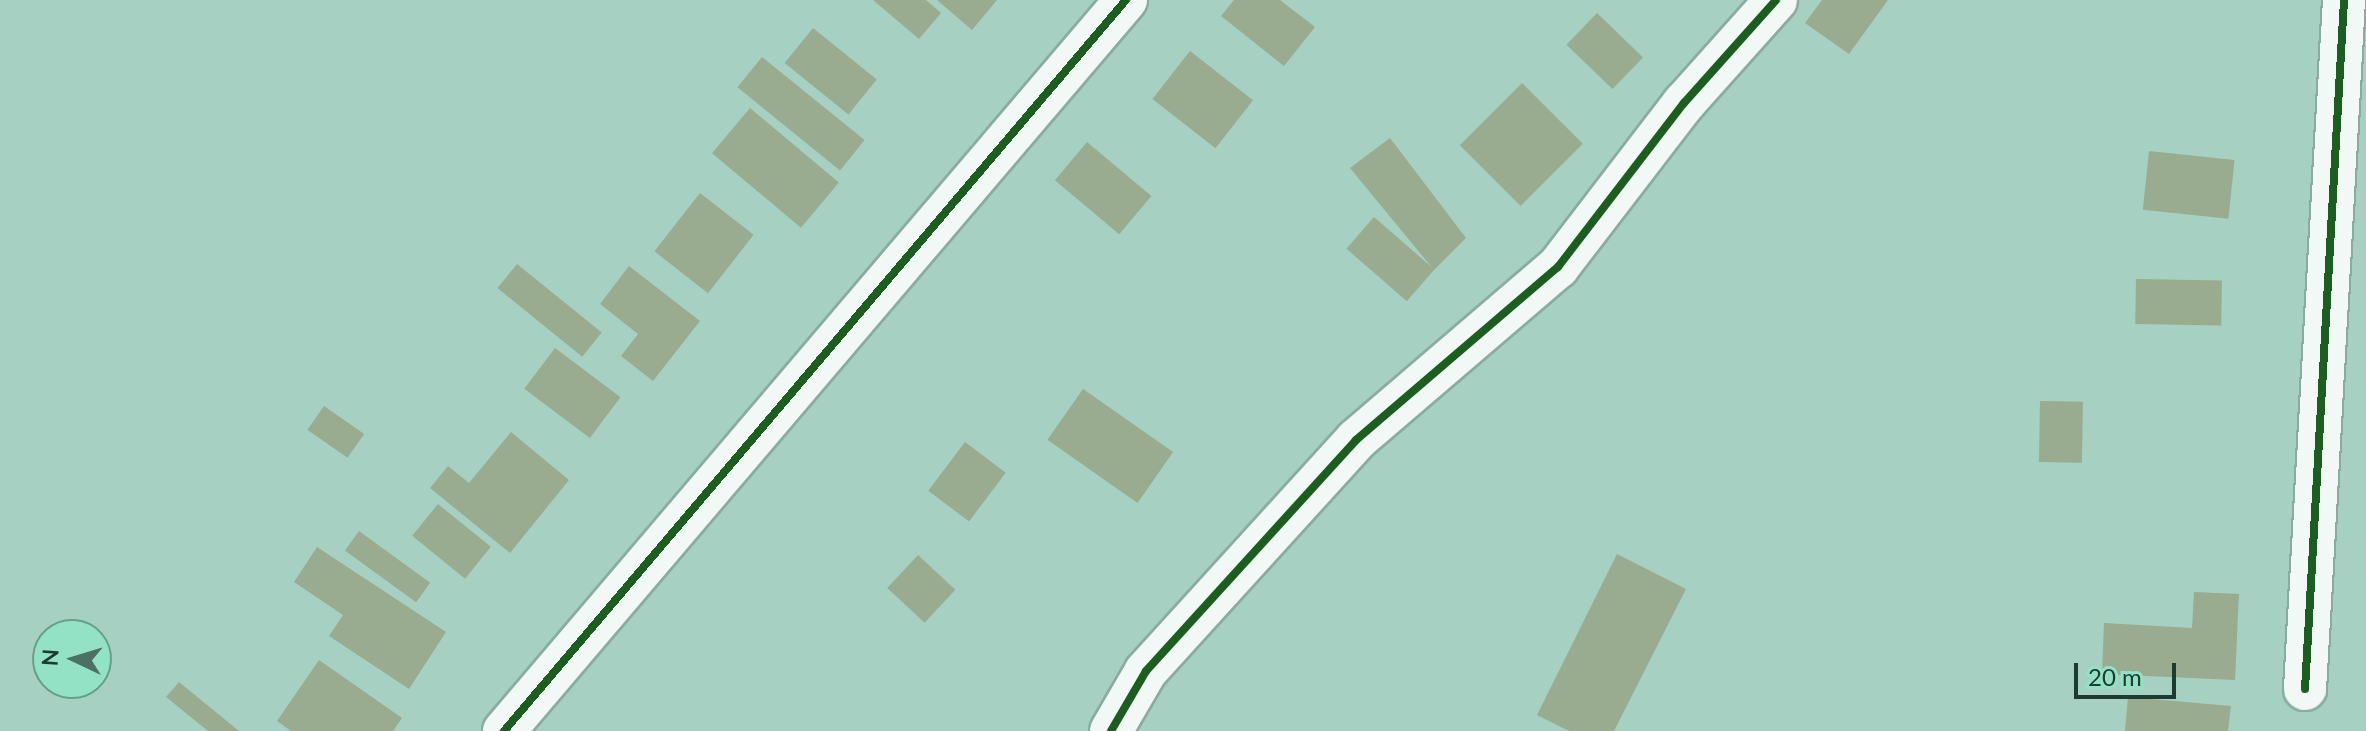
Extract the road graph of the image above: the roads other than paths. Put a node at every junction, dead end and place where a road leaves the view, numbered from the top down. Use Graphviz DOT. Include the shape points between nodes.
graph roads {
  1 [pos="1126,0"];
  2 [pos="1776,0"];
  3 [pos="2344,0"];
  4 [pos="2305,689"];
  5 [pos="504,731"];
  6 [pos="1111,731"];
  1 -- 5 [label="street"];
  2 -- 6 [label="street" via="1684,103 1558,267 1356,440 1146,671"];
  3 -- 4 [label="street"];
}
